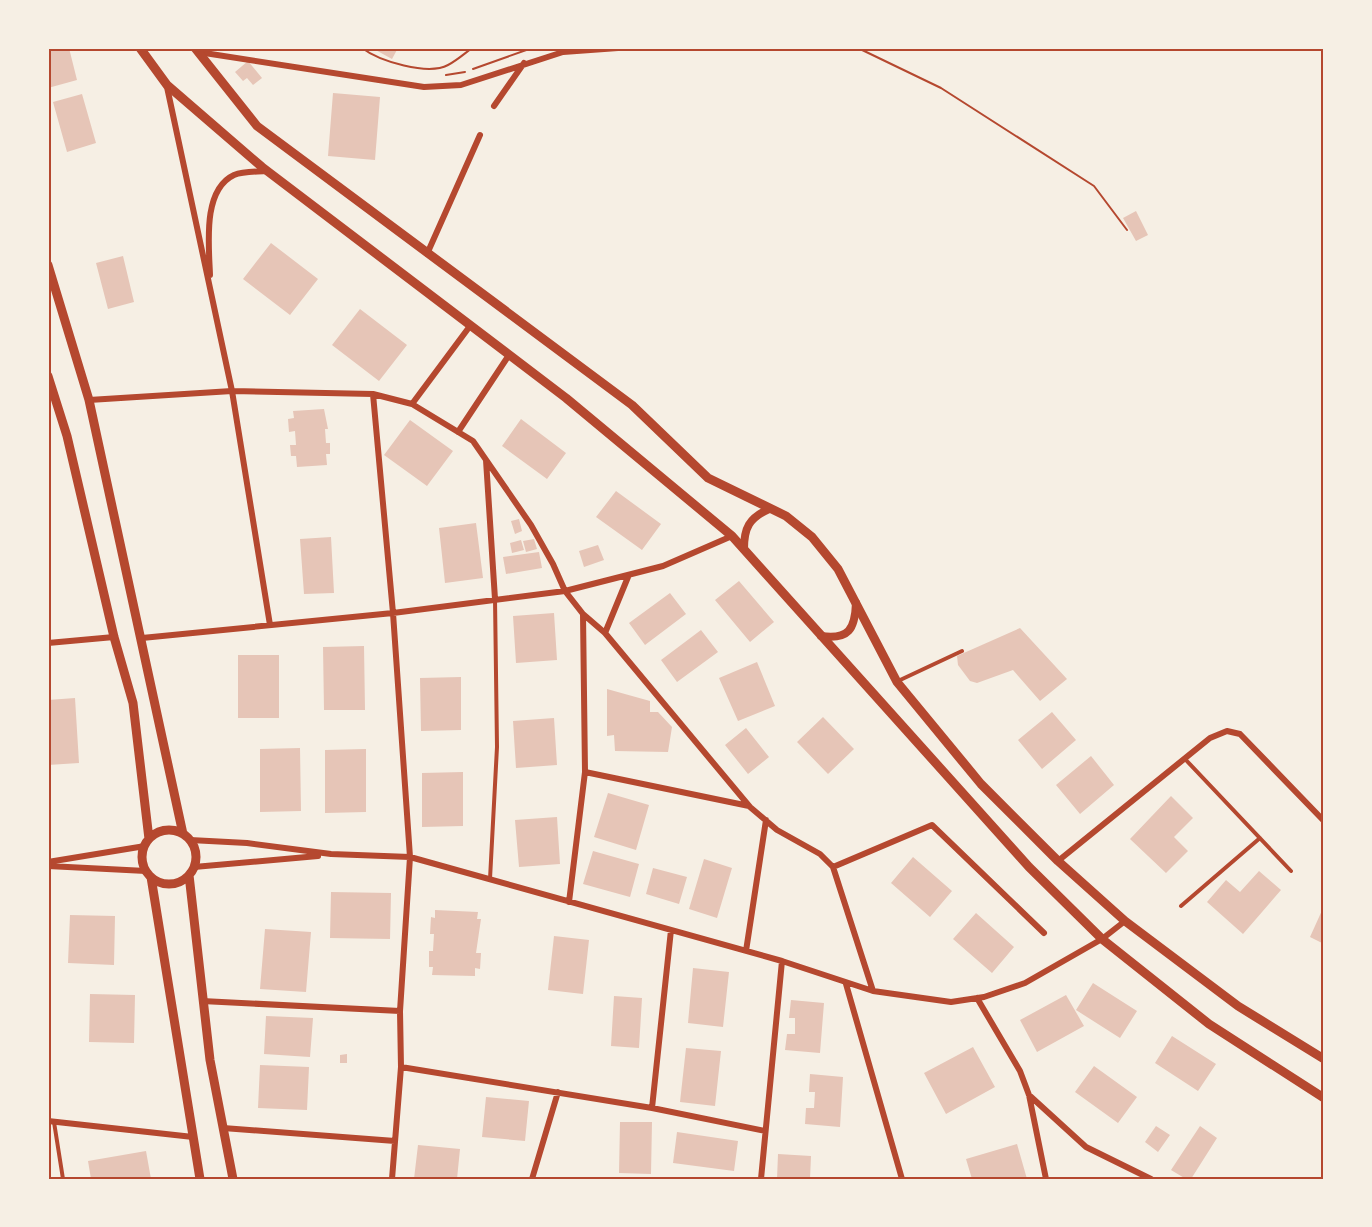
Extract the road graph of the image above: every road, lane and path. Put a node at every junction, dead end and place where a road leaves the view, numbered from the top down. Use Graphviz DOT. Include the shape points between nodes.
graph roads {
  1 [pos="141,48"];
  2 [pos="362,48"];
  3 [pos="472,48"];
  4 [pos="532,48"];
  5 [pos="618,48"];
  6 [pos="858,48"];
  7 [pos="196,50"];
  8 [pos="525,63"];
  9 [pos="437,76"];
  10 [pos="167,85"];
  11 [pos="494,106"];
  12 [pos="480,135"];
  13 [pos="267,171"];
  14 [pos="1127,230"];
  15 [pos="427,254"];
  16 [pos="48,265"];
  17 [pos="210,290"];
  18 [pos="470,326"];
  19 [pos="508,355"];
  20 [pos="48,376"];
  21 [pos="232,391"];
  22 [pos="373,394"];
  23 [pos="89,400"];
  24 [pos="412,404"];
  25 [pos="458,432"];
  26 [pos="486,460"];
  27 [pos="769,509"];
  28 [pos="732,536"];
  29 [pos="744,549"];
  30 [pos="628,577"];
  31 [pos="565,591"];
  32 [pos="495,599"];
  33 [pos="856,603"];
  34 [pos="393,613"];
  35 [pos="583,614"];
  36 [pos="270,625"];
  37 [pos="605,633"];
  38 [pos="821,636"];
  39 [pos="114,637"];
  40 [pos="142,638"];
  41 [pos="48,643"];
  42 [pos="962,651"];
  43 [pos="897,682"];
  44 [pos="1185,759"];
  45 [pos="585,772"];
  46 [pos="750,807"];
  47 [pos="766,820"];
  48 [pos="1324,821"];
  49 [pos="187,837"];
  50 [pos="1260,838"];
  51 [pos="147,842"];
  52 [pos="331,855"];
  53 [pos="410,857"];
  54 [pos="1058,861"];
  55 [pos="48,864"];
  56 [pos="833,867"];
  57 [pos="191,871"];
  58 [pos="1291,871"];
  59 [pos="148,874"];
  60 [pos="490,879"];
  61 [pos="569,902"];
  62 [pos="1181,906"];
  63 [pos="1125,921"];
  64 [pos="671,930"];
  65 [pos="1044,933"];
  66 [pos="1102,939"];
  67 [pos="746,951"];
  68 [pos="782,961"];
  69 [pos="846,984"];
  70 [pos="873,991"];
  71 [pos="977,998"];
  72 [pos="202,1001"];
  73 [pos="400,1011"];
  74 [pos="1324,1059"];
  75 [pos="401,1067"];
  76 [pos="558,1092"];
  77 [pos="1029,1095"];
  78 [pos="1324,1098"];
  79 [pos="652,1108"];
  80 [pos="51,1122"];
  81 [pos="223,1128"];
  82 [pos="765,1131"];
  83 [pos="193,1137"];
  84 [pos="395,1141"];
  85 [pos="63,1179"];
  86 [pos="200,1179"];
  87 [pos="233,1179"];
  88 [pos="392,1179"];
  89 [pos="532,1179"];
  90 [pos="761,1179"];
  91 [pos="902,1179"];
  92 [pos="1046,1179"];
  93 [pos="1151,1179"];
  1 -- 10 [label="main road"];
  2 -- 3 [label="path" via="375,58 408,67 446,67"];
  4 -- 9 [label="path" via="465,72"];
  5 -- 8 [label="street" via="562,52"];
  6 -- 14 [label="path" via="940,88 1094,186"];
  7 -- 8 [label="street" via="424,87 461,85"];
  7 -- 15 [label="main road" via="257,126"];
  8 -- 11 [label="street"];
  10 -- 13 [label="main road"];
  10 -- 17 [label="street"];
  12 -- 15 [label="street"];
  13 -- 17 [label="street" via="234,175 219,188 209,218"];
  13 -- 18 [label="main road"];
  15 -- 27 [label="main road" via="632,405 708,478"];
  16 -- 23 [label="main road"];
  17 -- 21 [label="street"];
  18 -- 19 [label="main road"];
  18 -- 24 [label="street"];
  19 -- 25 [label="street"];
  19 -- 28 [label="main road" via="566,398"];
  20 -- 39 [label="main road" via="67,436"];
  21 -- 22 [label="street"];
  21 -- 23 [label="street"];
  21 -- 36 [label="street"];
  22 -- 24 [label="street"];
  22 -- 34 [label="street"];
  23 -- 40 [label="main road"];
  24 -- 25 [label="street"];
  25 -- 26 [label="street" via="473,441"];
  26 -- 31 [label="street" via="531,525"];
  26 -- 32 [label="street"];
  27 -- 29 [label="street" via="750,521 744,531"];
  27 -- 33 [label="main road" via="786,516 812,537 838,569"];
  28 -- 29 [label="main road"];
  28 -- 30 [label="street"];
  29 -- 38 [label="main road"];
  30 -- 31 [label="street"];
  30 -- 37 [label="street"];
  31 -- 32 [label="street"];
  31 -- 35 [label="street"];
  32 -- 34 [label="street"];
  32 -- 60 [label="lane" via="497,747"];
  33 -- 38 [label="street" via="854,625 848,631 834,638"];
  33 -- 43 [label="main road"];
  34 -- 36 [label="street"];
  34 -- 53 [label="street"];
  35 -- 37 [label="street"];
  35 -- 45 [label="street"];
  36 -- 40 [label="street"];
  37 -- 46 [label="street"];
  38 -- 66 [label="main road" via="1029,867"];
  39 -- 41 [label="street"];
  39 -- 51 [label="main road" via="133,703"];
  40 -- 49 [label="main road"];
  42 -- 43 [label="lane"];
  43 -- 54 [label="main road" via="981,784"];
  44 -- 48 [label="street" via="1218,732 1240,734"];
  44 -- 50 [label="lane"];
  44 -- 54 [label="street"];
  45 -- 46 [label="street"];
  45 -- 61 [label="street"];
  46 -- 47 [label="street"];
  47 -- 56 [label="street" via="820,854"];
  47 -- 67 [label="street"];
  49 -- 51 [label="main road" via="165,831"];
  49 -- 52 [label="street"];
  49 -- 57 [label="main road" via="194,849"];
  50 -- 58 [label="lane"];
  50 -- 62 [label="lane"];
  51 -- 55 [label="street"];
  51 -- 59 [label="main road" via="142,854"];
  52 -- 53 [label="street"];
  52 -- 57 [label="street"];
  53 -- 60 [label="street"];
  53 -- 73 [label="street"];
  54 -- 63 [label="main road"];
  55 -- 59 [label="street"];
  56 -- 65 [label="street" via="932,825"];
  56 -- 70 [label="street"];
  57 -- 59 [label="main road" via="183,880 166,884"];
  57 -- 72 [label="main road"];
  59 -- 83 [label="main road"];
  60 -- 61 [label="street"];
  61 -- 64 [label="street"];
  63 -- 66 [label="street"];
  63 -- 74 [label="main road" via="1238,1006"];
  64 -- 67 [label="street"];
  64 -- 79 [label="street"];
  66 -- 71 [label="street" via="1025,983"];
  66 -- 78 [label="main road" via="1209,1024"];
  67 -- 68 [label="street"];
  68 -- 69 [label="street"];
  68 -- 82 [label="street"];
  69 -- 70 [label="street"];
  69 -- 91 [label="street"];
  70 -- 71 [label="street" via="951,1002"];
  71 -- 77 [label="street" via="1020,1071"];
  72 -- 73 [label="street"];
  72 -- 81 [label="main road"];
  73 -- 75 [label="street"];
  75 -- 76 [label="street"];
  75 -- 84 [label="street"];
  76 -- 79 [label="street"];
  76 -- 89 [label="street"];
  77 -- 92 [label="street"];
  77 -- 93 [label="street" via="1086,1147"];
  79 -- 82 [label="street"];
  80 -- 83 [label="street"];
  80 -- 85 [label="lane"];
  81 -- 84 [label="street"];
  81 -- 87 [label="main road"];
  82 -- 90 [label="street"];
  83 -- 86 [label="main road"];
  84 -- 88 [label="street"];
}
